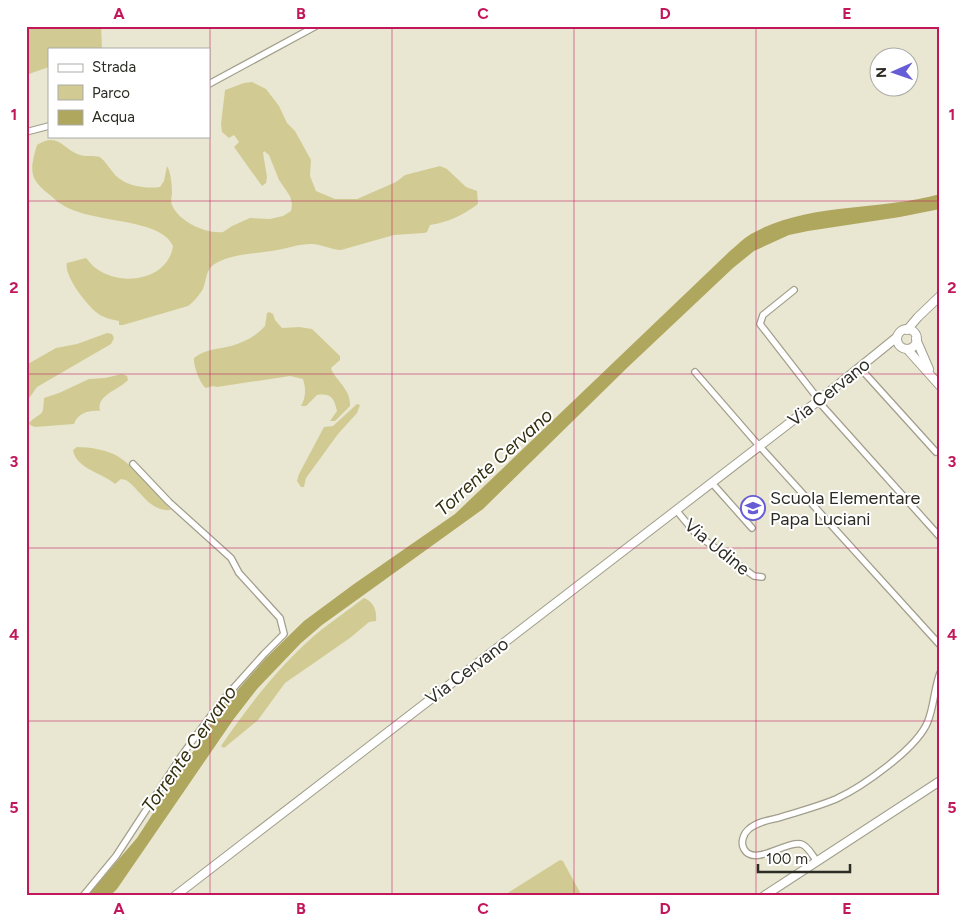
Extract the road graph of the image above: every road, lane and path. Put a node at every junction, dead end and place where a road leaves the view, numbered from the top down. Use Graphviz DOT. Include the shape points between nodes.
graph roads {
  1 [pos="316,26"];
  2 [pos="210,83"];
  3 [pos="48,126"];
  4 [pos="26,132"];
  5 [pos="794,290"];
  6 [pos="940,296"];
  7 [pos="924,311"];
  8 [pos="907,330"];
  9 [pos="897,337"];
  10 [pos="916,338"];
  11 [pos="904,348"];
  12 [pos="879,352"];
  13 [pos="860,368"];
  14 [pos="695,372"];
  15 [pos="939,385"];
  16 [pos="819,401"];
  17 [pos="759,446"];
  18 [pos="936,452"];
  19 [pos="133,464"];
  20 [pos="712,483"];
  21 [pos="676,510"];
  22 [pos="752,528"];
  23 [pos="940,536"];
  24 [pos="762,577"];
  25 [pos="940,645"];
  26 [pos="940,673"];
  27 [pos="940,781"];
  28 [pos="816,860"];
  29 [pos="83,896"];
  30 [pos="175,896"];
  31 [pos="764,896"];
  1 -- 2 [label="street"];
  3 -- 4 [label="street"];
  5 -- 16 [label="street" via="764,315 760,324"];
  6 -- 7 [label="main road"];
  7 -- 8 [label="main road"];
  7 -- 10 [label="main road" via="918,322"];
  8 -- 9 [label="main road"];
  8 -- 10 [label="main road"];
  9 -- 11 [label="main road"];
  9 -- 12 [label="main road, Via Cervano"];
  10 -- 11 [label="main road" via="914,345"];
  10 -- 15 [label="main road"];
  11 -- 12 [label="main road" via="891,346"];
  11 -- 15 [label="main road"];
  12 -- 13 [label="main road, Via Cervano"];
  13 -- 16 [label="main road, Via Cervano"];
  13 -- 18 [label="street"];
  14 -- 17 [label="street"];
  16 -- 17 [label="main road, Via Cervano"];
  16 -- 23 [label="street"];
  17 -- 20 [label="main road, Via Cervano"];
  17 -- 25 [label="street"];
  19 -- 29 [label="street" via="169,502 231,558 239,573 280,618 284,634 220,704 182,754 116,856"];
  20 -- 21 [label="main road, Via Cervano"];
  20 -- 22 [label="street"];
  21 -- 24 [label="street, Via Udine" via="700,537 754,576"];
  21 -- 30 [label="main road, Via Cervano"];
  26 -- 28 [label="street" via="928,722 916,741 853,790 823,804 756,824 742,840 744,849 755,856 800,844"];
  27 -- 28 [label="main road"];
  28 -- 31 [label="main road"];
}
